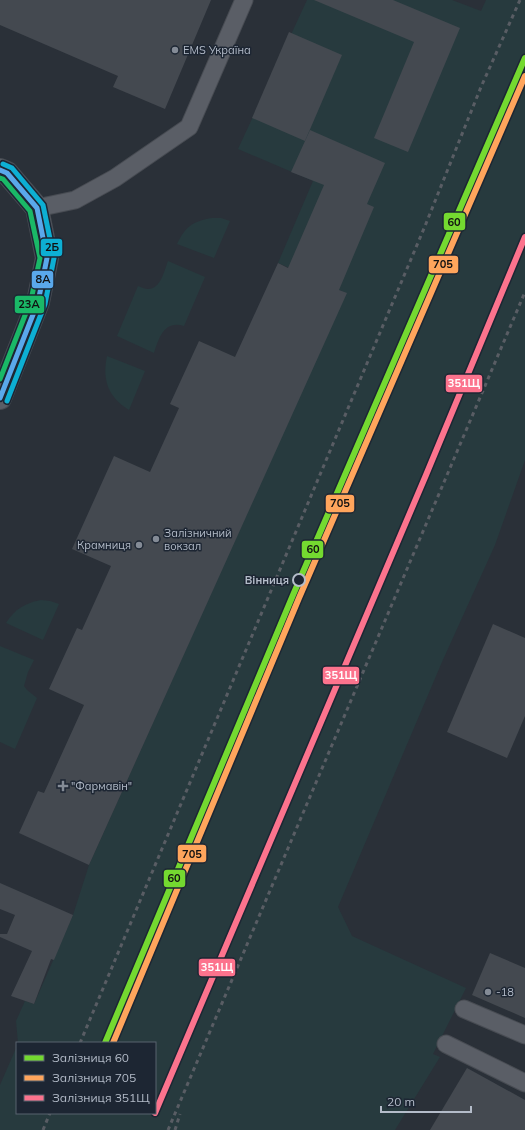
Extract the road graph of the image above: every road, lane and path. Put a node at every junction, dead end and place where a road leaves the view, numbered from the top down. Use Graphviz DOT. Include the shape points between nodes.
graph roads {
  1 [pos="244,0"];
  2 [pos="0,170"];
  3 [pos="37,208"];
  4 [pos="0,398"];
  5 [pos="464,1009"];
  6 [pos="525,1035"];
  7 [pos="446,1044"];
  8 [pos="525,1083"];
  1 -- 3 [label="lane" via="189,127 115,178 75,200"];
  2 -- 3 [label="street" via="7,172"];
  3 -- 4 [label="street" via="47,258 38,302"];
  5 -- 6 [label="lane"];
  7 -- 8 [label="lane"];
}
